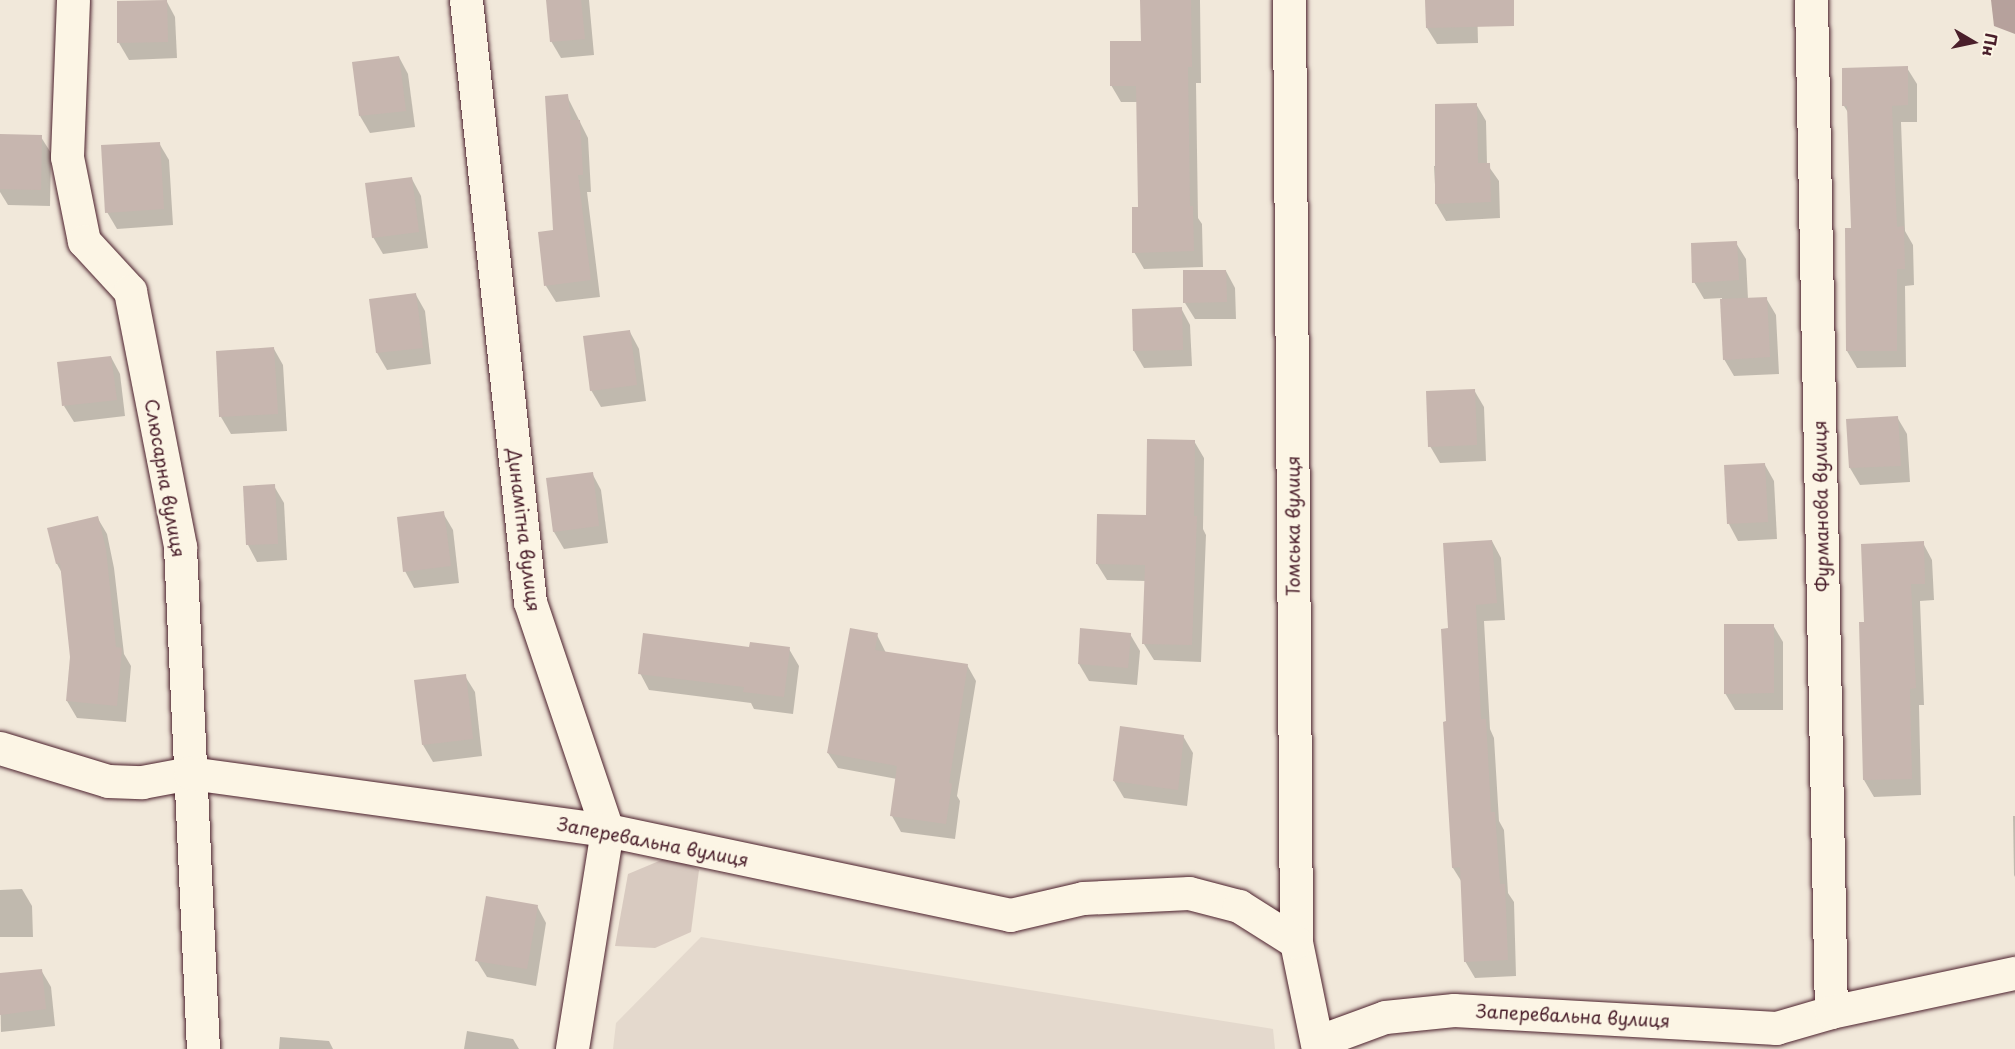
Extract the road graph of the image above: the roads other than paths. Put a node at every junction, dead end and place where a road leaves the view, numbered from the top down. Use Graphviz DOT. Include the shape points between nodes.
graph roads {
  1 [pos="73,0"];
  2 [pos="466,0"];
  3 [pos="1289,0"];
  4 [pos="1811,0"];
  5 [pos="0,748"];
  6 [pos="190,773"];
  7 [pos="607,830"];
  8 [pos="1296,942"];
  9 [pos="2015,973"];
  10 [pos="1831,1012"];
  11 [pos="1786,1038"];
  12 [pos="1318,1046"];
  13 [pos="203,1049"];
  14 [pos="572,1049"];
  1 -- 6 [label="street, Слюсарна вулиця" via="67,157 84,241 130,291 180,547"];
  2 -- 7 [label="street, Динамітна вулиця" via="530,602"];
  3 -- 8 [label="street, Томська вулиця"];
  4 -- 10 [label="street, Фурманова вулиця"];
  5 -- 6 [label="street, Заперевальна вулиця" via="108,781 142,782"];
  6 -- 7 [label="street, Заперевальна вулиця"];
  6 -- 13 [label="street, Слюсарна вулиця"];
  7 -- 8 [label="street, Заперевальна вулиця" via="1010,915 1083,898 1189,893 1239,906"];
  7 -- 14 [label="street, Динамітна вулиця"];
  8 -- 12 [label="street, Томська вулиця"];
  9 -- 10 [label="street, Заперевальна вулиця"];
  10 -- 11 [label="street, Заперевальна вулиця"];
  11 -- 12 [label="street, Заперевальна вулиця" via="1455,1010 1385,1017"];
}
